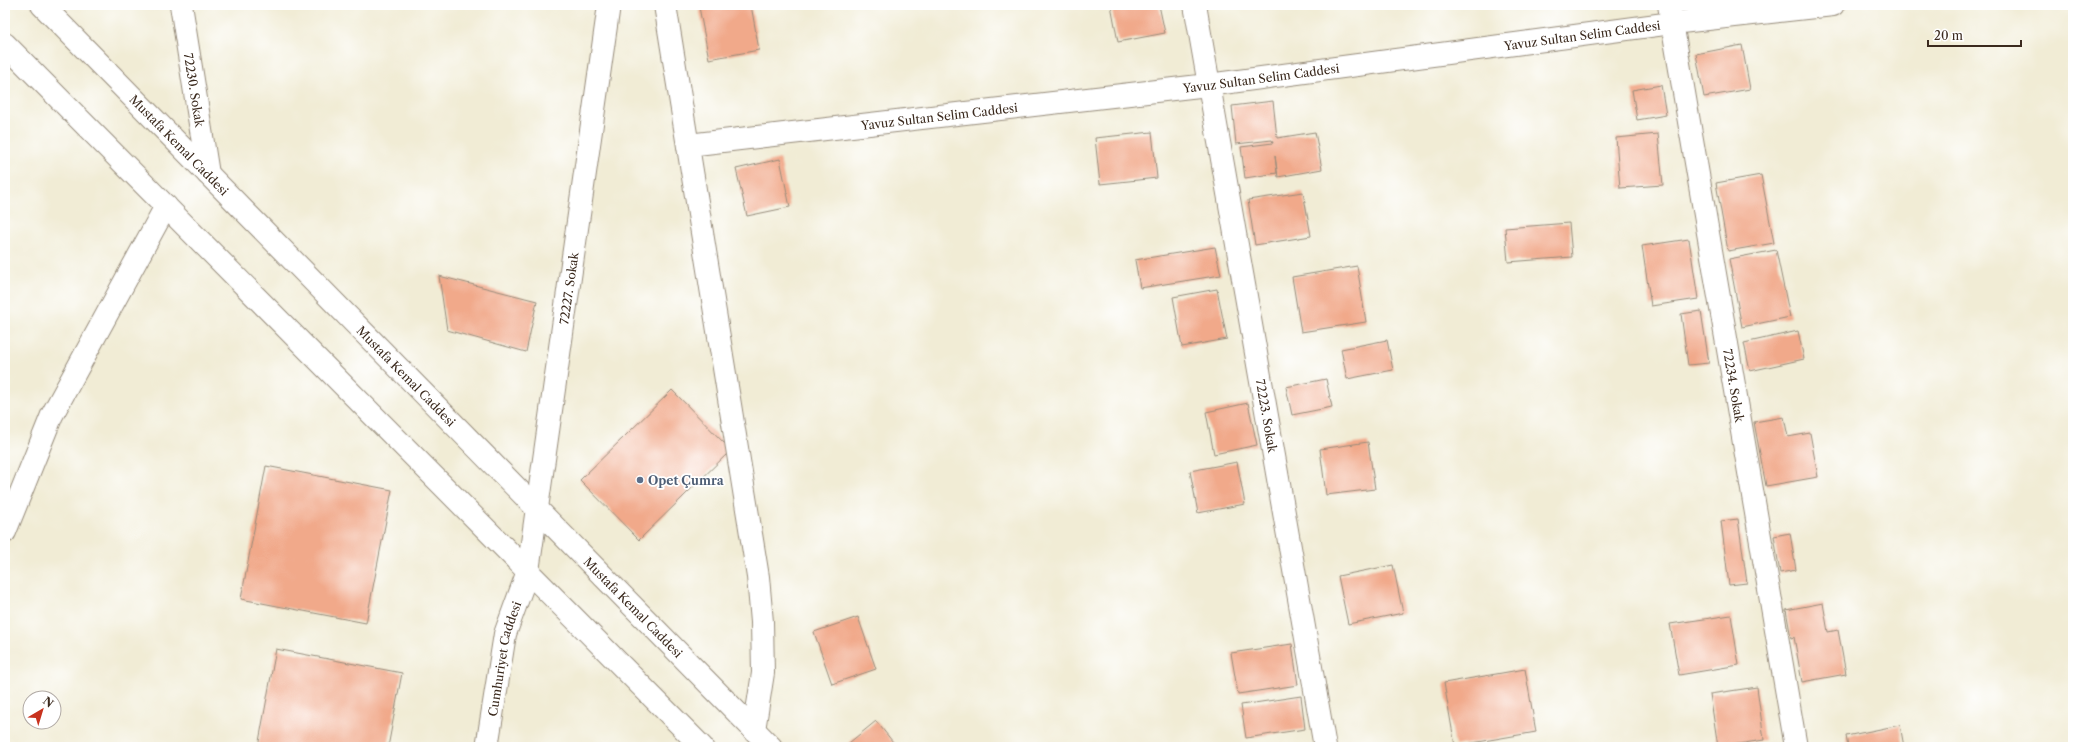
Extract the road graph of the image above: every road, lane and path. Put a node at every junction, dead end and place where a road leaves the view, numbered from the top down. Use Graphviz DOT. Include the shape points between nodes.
graph roads {
  1 [pos="42,5"];
  2 [pos="181,5"];
  3 [pos="609,5"];
  4 [pos="665,5"];
  5 [pos="1194,5"];
  6 [pos="1833,5"];
  7 [pos="1671,14"];
  8 [pos="5,44"];
  9 [pos="1208,85"];
  10 [pos="688,145"];
  11 [pos="208,174"];
  12 [pos="166,206"];
  13 [pos="536,508"];
  14 [pos="5,532"];
  15 [pos="528,571"];
  16 [pos="754,730"];
  17 [pos="487,747"];
  18 [pos="702,747"];
  19 [pos="771,747"];
  20 [pos="1325,747"];
  21 [pos="1796,747"];
  1 -- 11 [label="street, Mustafa Kemal Caddesi"];
  2 -- 11 [label="street, 72230. Sokak"];
  3 -- 13 [label="street, 72227. Sokak"];
  4 -- 10 [label="street"];
  5 -- 9 [label="street, 72223. Sokak"];
  6 -- 7 [label="street, Yavuz Sultan Selim Caddesi"];
  7 -- 9 [label="street, Yavuz Sultan Selim Caddesi"];
  7 -- 21 [label="street, 72234. Sokak"];
  8 -- 12 [label="street"];
  9 -- 10 [label="street, Yavuz Sultan Selim Caddesi"];
  9 -- 20 [label="street, 72223. Sokak"];
  10 -- 16 [label="street" via="758,577 762,622 762,673"];
  11 -- 13 [label="street, Mustafa Kemal Caddesi"];
  12 -- 14 [label="street" via="52,415"];
  12 -- 15 [label="street"];
  13 -- 15 [label="street, 72227. Sokak"];
  13 -- 16 [label="street, Mustafa Kemal Caddesi"];
  15 -- 17 [label="street, Cumhuriyet Caddesi" via="505,634"];
  15 -- 18 [label="street"];
  16 -- 19 [label="street, Mustafa Kemal Caddesi"];
}
